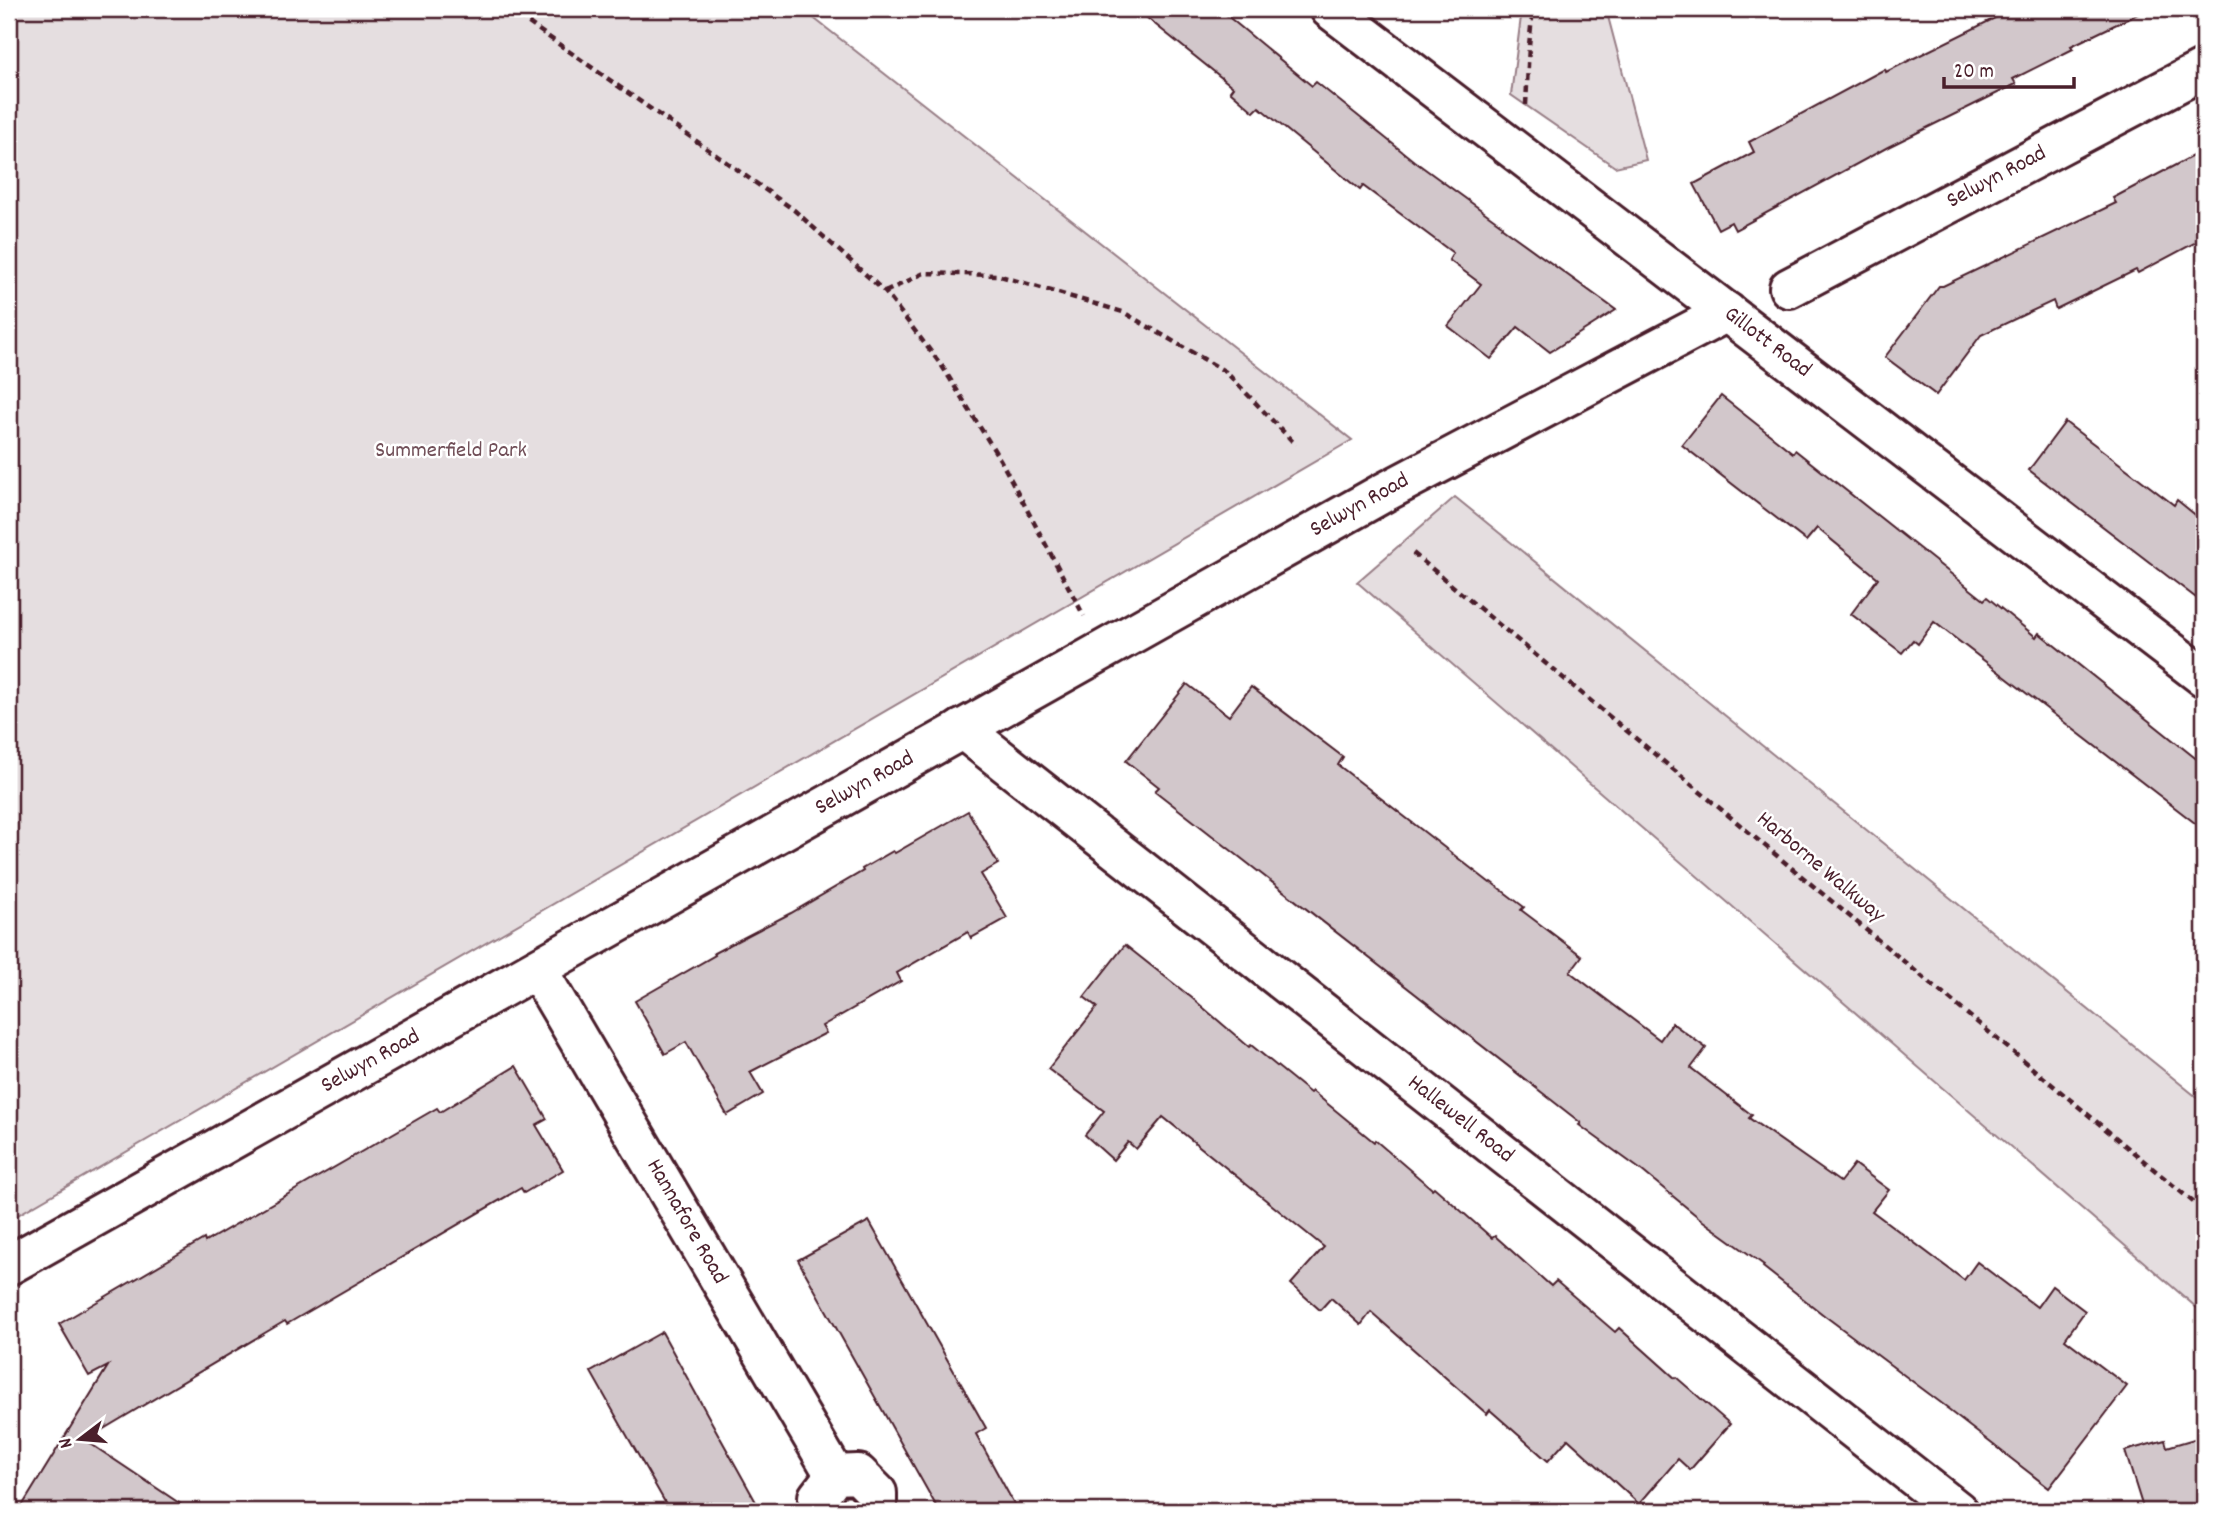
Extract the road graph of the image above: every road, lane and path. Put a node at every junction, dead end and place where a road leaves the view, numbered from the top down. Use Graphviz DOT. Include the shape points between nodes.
graph roads {
  1 [pos="509,9"];
  2 [pos="1330,9"];
  3 [pos="1533,9"];
  4 [pos="2204,69"];
  5 [pos="1523,155"];
  6 [pos="1789,288"];
  7 [pos="885,292"];
  8 [pos="1727,312"];
  9 [pos="1296,445"];
  10 [pos="1413,552"];
  11 [pos="1102,650"];
  12 [pos="2204,677"];
  13 [pos="962,729"];
  14 [pos="537,969"];
  15 [pos="2204,1211"];
  16 [pos="9,1265"];
  17 [pos="835,1475"];
  18 [pos="818,1511"];
  19 [pos="877,1511"];
  20 [pos="1958,1511"];
  1 -- 7 [label="path" via="794,210"];
  2 -- 5 [label="street, Gillott Road"];
  3 -- 5 [label="path"];
  4 -- 6 [label="street, Selwyn Road"];
  5 -- 8 [label="street, Gillott Road"];
  7 -- 9 [label="path" via="924,273 997,275 1123,312 1226,373"];
  7 -- 11 [label="path" via="942,366 1001,461"];
  8 -- 11 [label="street, Selwyn Road" via="1383,492"];
  8 -- 12 [label="street, Gillott Road"];
  10 -- 15 [label="path, Harborne Walkway"];
  11 -- 13 [label="street, Selwyn Road"];
  13 -- 14 [label="street, Selwyn Road"];
  13 -- 20 [label="street, Hallewell Road"];
  14 -- 16 [label="street, Selwyn Road"];
  14 -- 17 [label="street, Hannafore Road"];
  17 -- 18 [label="street" via="817,1497"];
  17 -- 19 [label="street" via="858,1474 877,1493"];
}
